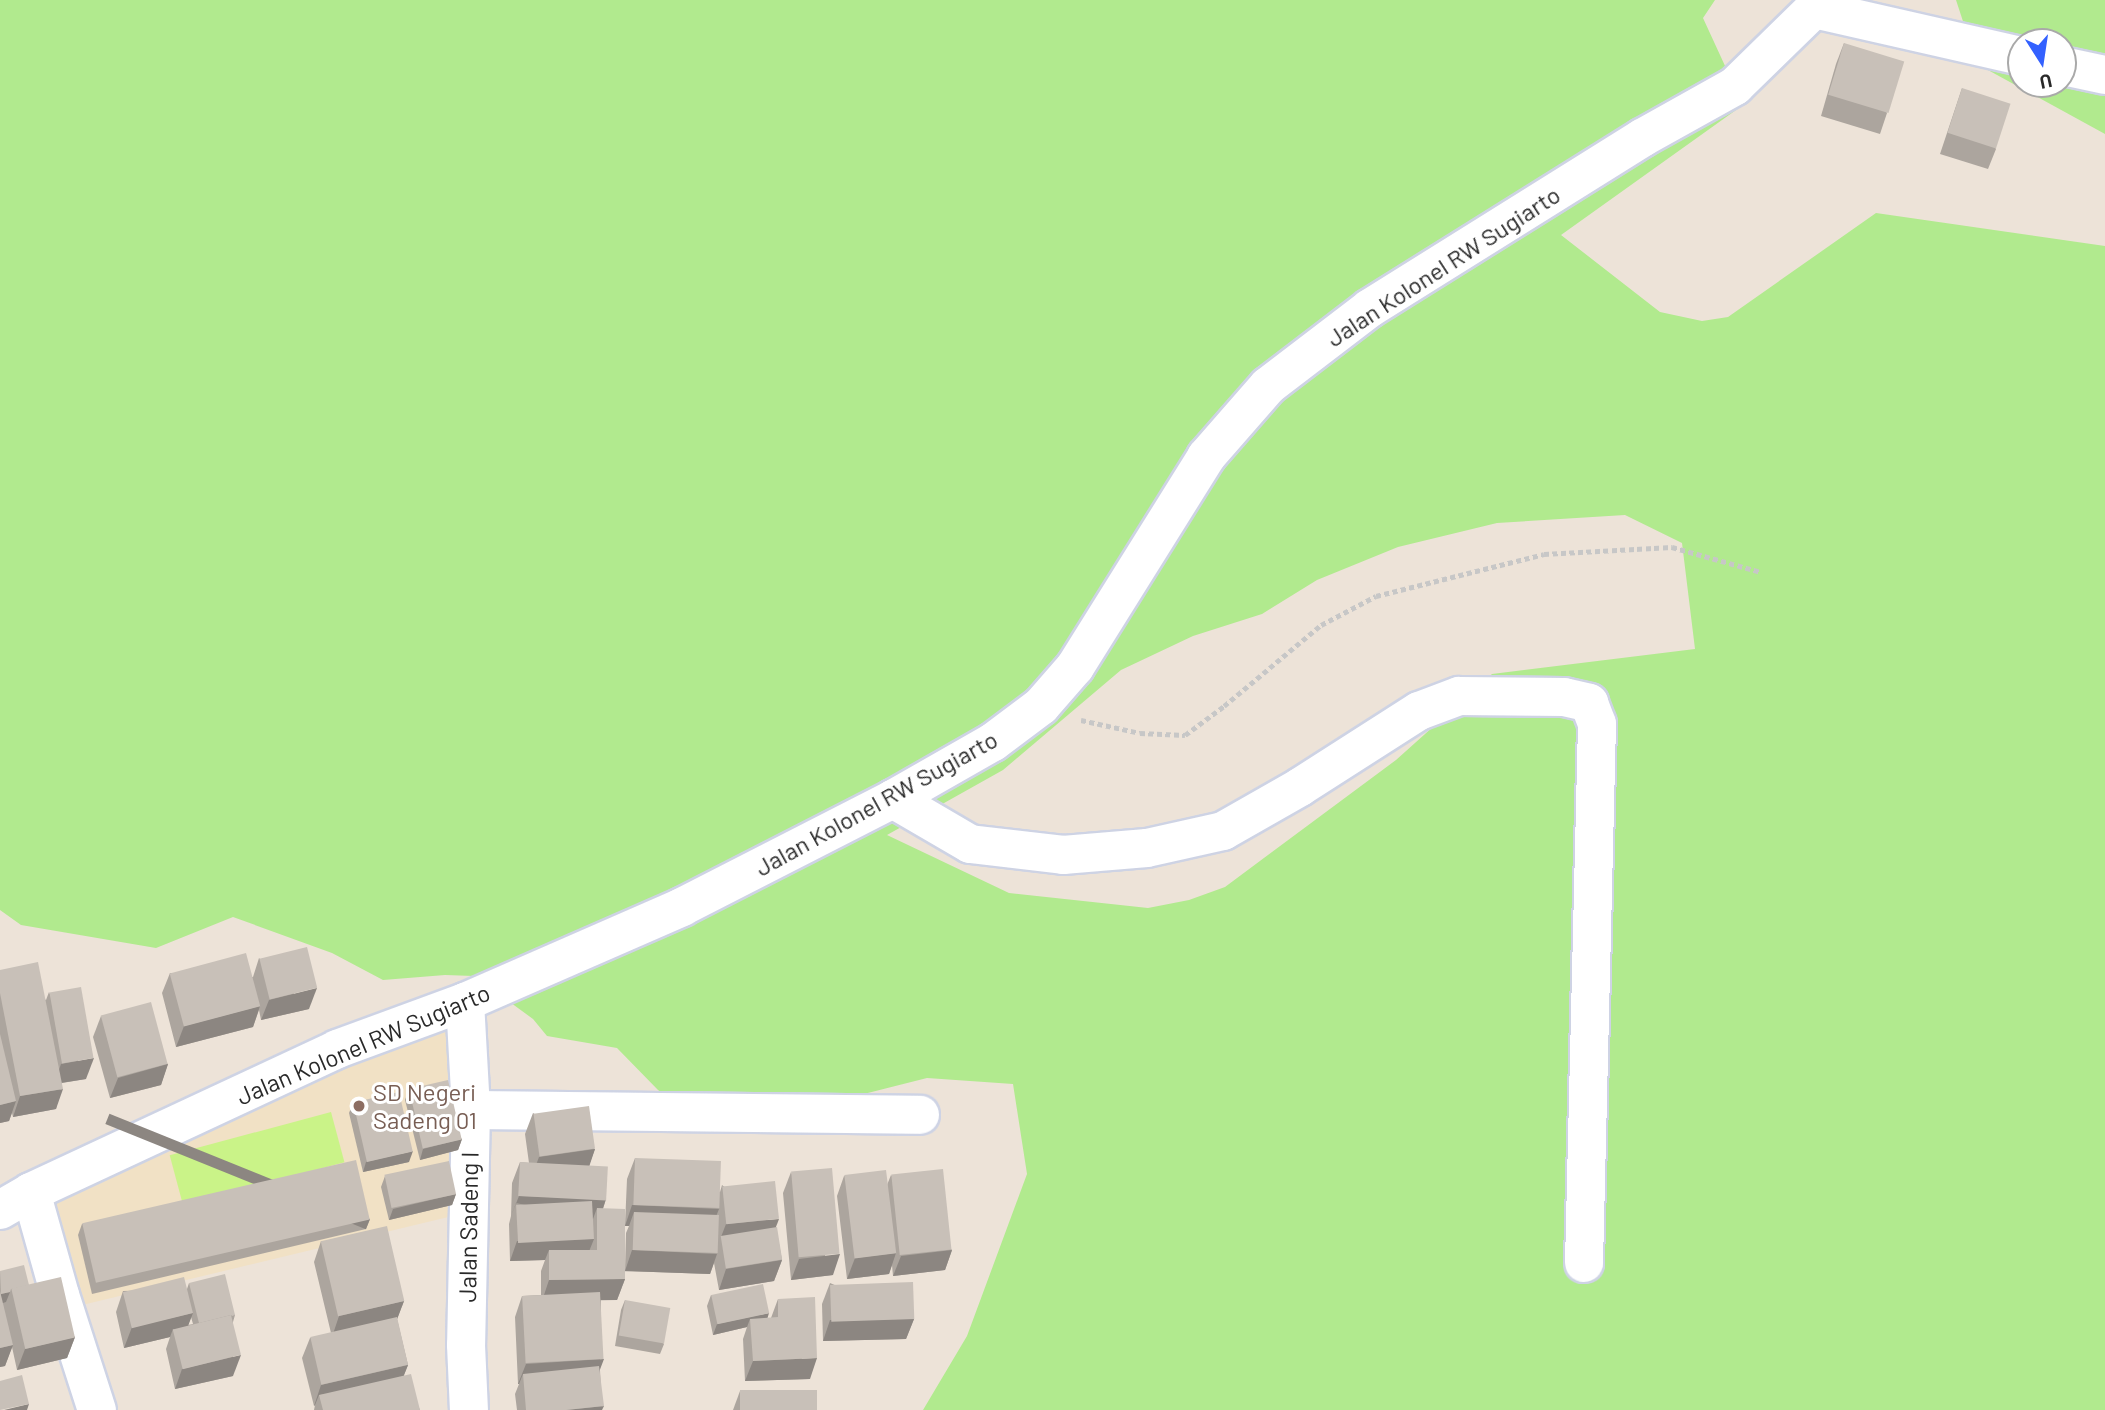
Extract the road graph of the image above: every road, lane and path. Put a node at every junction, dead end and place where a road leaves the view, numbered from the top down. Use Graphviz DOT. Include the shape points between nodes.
graph roads {
  1 [pos="1816,5"];
  2 [pos="2007,53"];
  3 [pos="2077,69"];
  4 [pos="2105,75"];
  5 [pos="1760,572"];
  6 [pos="1041,706"];
  7 [pos="893,799"];
  8 [pos="465,1002"];
  9 [pos="471,1110"];
  10 [pos="920,1115"];
  11 [pos="16,1201"];
  12 [pos="1584,1263"];
  13 [pos="97,1410"];
  14 [pos="469,1410"];
  1 -- 2 [label="street"];
  1 -- 6 [label="street, Jalan Kolonel RW Sugiarto" via="1735,86 1642,138 1370,308 1268,386 1206,457 1074,667"];
  3 -- 4 [label="street"];
  5 -- 6 [label="path" via="1672,547 1544,554 1376,596 1321,625 1185,735 1097,726"];
  6 -- 7 [label="street, Jalan Kolonel RW Sugiarto" via="993,742"];
  7 -- 8 [label="street, Jalan Kolonel RW Sugiarto" via="682,907"];
  7 -- 12 [label="street" via="970,844 1063,855 1147,848 1223,831 1419,711 1459,696 1564,696 1589,703 1597,724"];
  8 -- 9 [label="street, Jalan Sadeng I"];
  8 -- 11 [label="street, Jalan Kolonel RW Sugiarto" via="337,1049"];
  9 -- 10 [label="street"];
  9 -- 14 [label="street, Jalan Sadeng I"];
  11 -- 13 [label="street" via="60,1295"];
}
